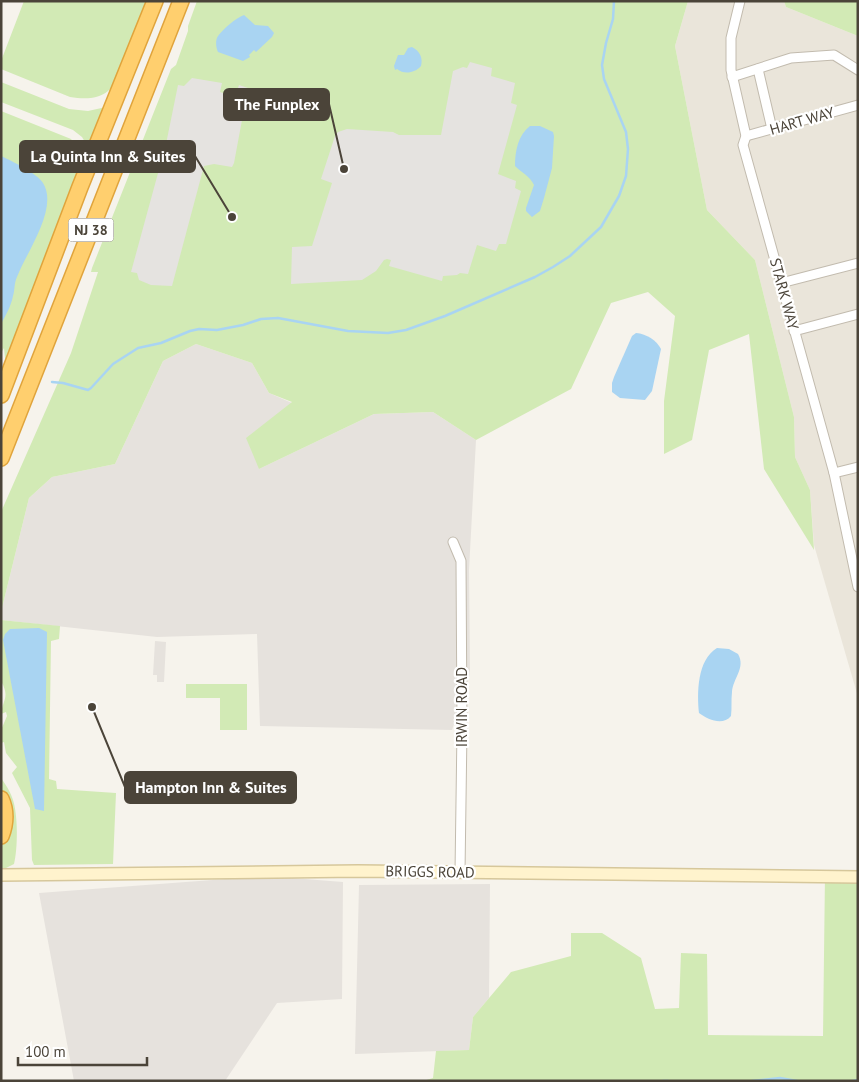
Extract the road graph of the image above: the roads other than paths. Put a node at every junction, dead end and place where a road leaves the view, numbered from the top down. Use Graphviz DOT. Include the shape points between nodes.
graph roads {
  1 [pos="155,1"];
  2 [pos="181,1"];
  3 [pos="740,1"];
  4 [pos="758,69"];
  5 [pos="858,70"];
  6 [pos="732,77"];
  7 [pos="858,105"];
  8 [pos="772,129"];
  9 [pos="746,136"];
  10 [pos="858,263"];
  11 [pos="781,283"];
  12 [pos="858,314"];
  13 [pos="794,332"];
  14 [pos="1,395"];
  15 [pos="1,458"];
  16 [pos="858,467"];
  17 [pos="834,473"];
  18 [pos="453,542"];
  19 [pos="858,587"];
  20 [pos="1,799"];
  21 [pos="1,836"];
  22 [pos="460,873"];
  23 [pos="1,875"];
  24 [pos="858,877"];
  1 -- 14 [label="highway, NJ 38"];
  2 -- 15 [label="highway, NJ 38"];
  3 -- 6 [label="street, STARK WAY" via="731,38"];
  4 -- 5 [label="street" via="792,58 834,55"];
  4 -- 6 [label="street"];
  4 -- 8 [label="street"];
  6 -- 9 [label="street, STARK WAY"];
  7 -- 8 [label="street, HART WAY"];
  8 -- 9 [label="street, HART WAY"];
  9 -- 11 [label="street, STARK WAY" via="743,145"];
  10 -- 11 [label="street"];
  11 -- 13 [label="street, STARK WAY"];
  12 -- 13 [label="street"];
  13 -- 17 [label="street, STARK WAY"];
  16 -- 17 [label="street"];
  17 -- 19 [label="street, STARK WAY"];
  18 -- 22 [label="street, IRWIN ROAD" via="461,561"];
  20 -- 21 [label="highway" via="6,822"];
  22 -- 23 [label="street, BRIGGS ROAD"];
  22 -- 24 [label="street, BRIGGS ROAD"];
}
